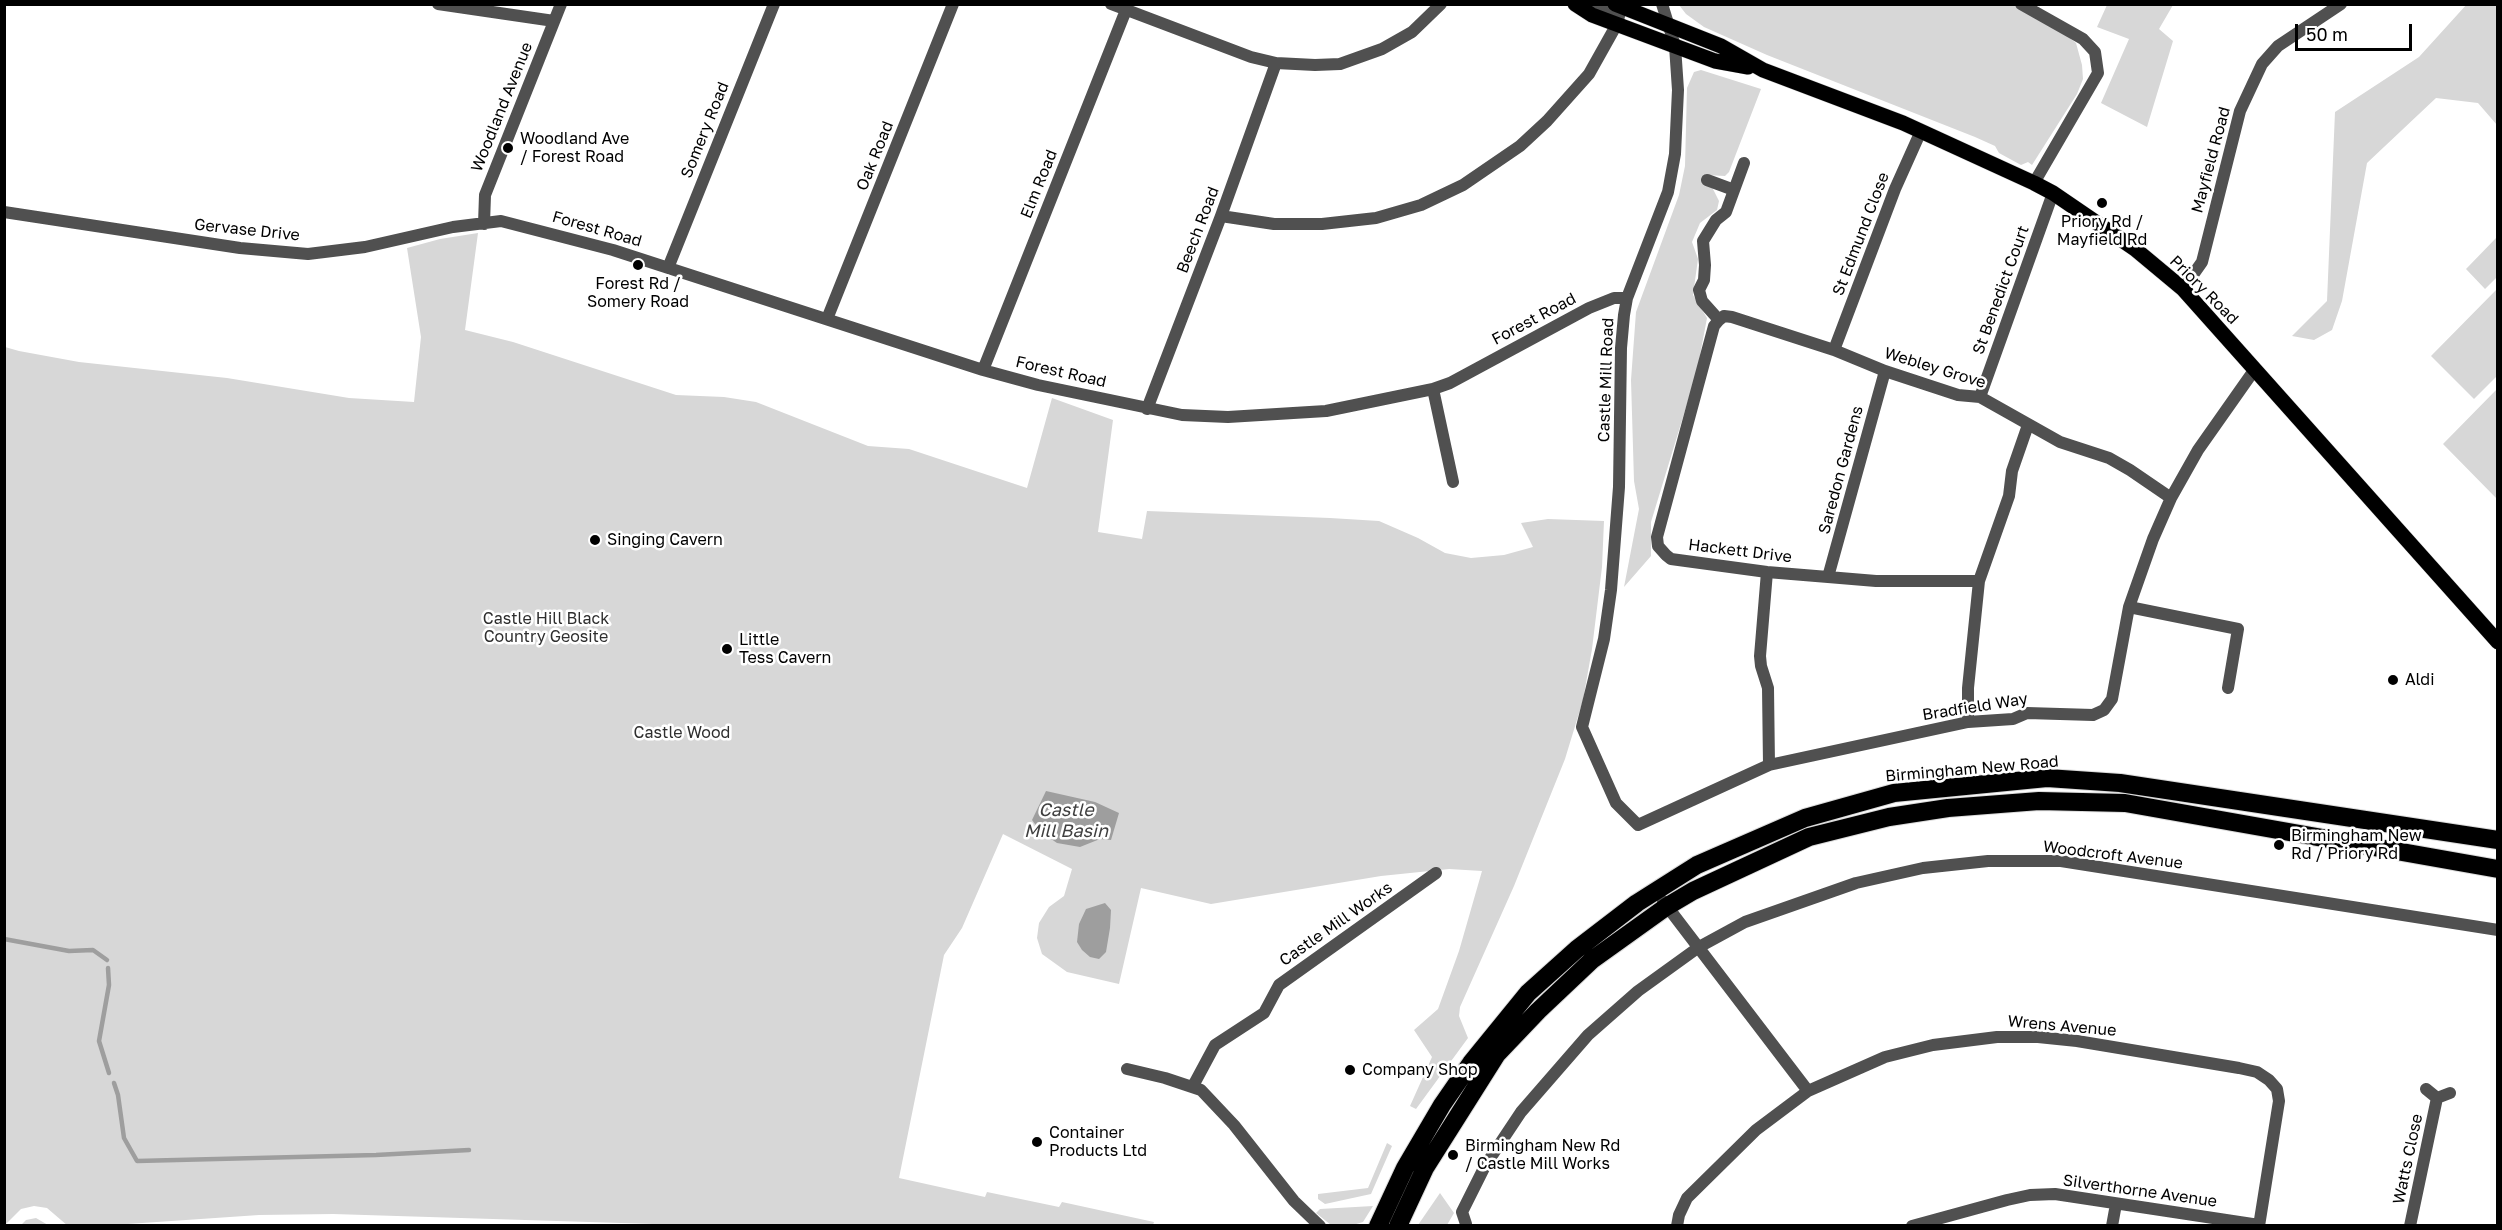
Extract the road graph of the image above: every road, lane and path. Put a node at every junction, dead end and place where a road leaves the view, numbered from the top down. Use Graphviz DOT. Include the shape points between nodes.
graph roads {
  1 [pos="438,4"];
  2 [pos="561,4"];
  3 [pos="774,4"];
  4 [pos="953,4"];
  5 [pos="1111,4"];
  6 [pos="1441,4"];
  7 [pos="1575,4"];
  8 [pos="1591,4"];
  9 [pos="1662,4"];
  10 [pos="2021,4"];
  11 [pos="2341,4"];
  12 [pos="1620,5"];
  13 [pos="1125,10"];
  14 [pos="554,21"];
  15 [pos="1617,24"];
  16 [pos="1669,25"];
  17 [pos="1675,46"];
  18 [pos="1276,63"];
  19 [pos="1763,70"];
  20 [pos="1921,131"];
  21 [pos="1744,164"];
  22 [pos="1707,180"];
  23 [pos="2034,183"];
  24 [pos="1734,190"];
  25 [pos="2053,193"];
  26 [pos="4,212"];
  27 [pos="1221,216"];
  28 [pos="484,224"];
  29 [pos="668,268"];
  30 [pos="2183,289"];
  31 [pos="1627,298"];
  32 [pos="827,319"];
  33 [pos="1716,323"];
  34 [pos="1834,350"];
  35 [pos="2255,369"];
  36 [pos="983,370"];
  37 [pos="1885,371"];
  38 [pos="1433,389"];
  39 [pos="1980,397"];
  40 [pos="1148,409"];
  41 [pos="2028,425"];
  42 [pos="1453,482"];
  43 [pos="2171,498"];
  44 [pos="1767,572"];
  45 [pos="1828,577"];
  46 [pos="1979,581"];
  47 [pos="2129,607"];
  48 [pos="2498,642"];
  49 [pos="2228,688"];
  50 [pos="1968,722"];
  51 [pos="1582,727"];
  52 [pos="1769,765"];
  53 [pos="2498,840"];
  54 [pos="2498,868"];
  55 [pos="1436,873"];
  56 [pos="1657,890"];
  57 [pos="1666,907"];
  58 [pos="2498,930"];
  59 [pos="1699,947"];
  60 [pos="1127,1069"];
  61 [pos="1193,1086"];
  62 [pos="2426,1089"];
  63 [pos="1808,1091"];
  64 [pos="2450,1093"];
  65 [pos="2438,1098"];
  66 [pos="2116,1204"];
  67 [pos="1466,1224"];
  68 [pos="1914,1225"];
  69 [pos="2259,1225"];
  70 [pos="1320,1226"];
  71 [pos="1378,1226"];
  72 [pos="1398,1226"];
  73 [pos="1677,1226"];
  74 [pos="2112,1226"];
  75 [pos="2410,1226"];
  1 -- 14 [label="street"];
  2 -- 14 [label="street, Woodland Avenue"];
  3 -- 29 [label="street, Somery Road"];
  4 -- 32 [label="street, Oak Road"];
  5 -- 13 [label="street"];
  6 -- 18 [label="street" via="1412,32 1355,59 1340,64"];
  7 -- 15 [label="main road, Priory Road"];
  8 -- 15 [label="street" via="1614,14"];
  9 -- 16 [label="street, Castle Mill Road"];
  10 -- 23 [label="street" via="2084,39 2095,52 2098,73"];
  11 -- 30 [label="street, Mayfield Road" via="2278,46 2262,64 2240,111 2202,262"];
  12 -- 15 [label="street"];
  12 -- 16 [label="main road, Priory Road"];
  13 -- 18 [label="street"];
  13 -- 36 [label="street, Elm Road"];
  14 -- 28 [label="street, Woodland Avenue" via="485,195"];
  15 -- 17 [label="main road, Priory Road"];
  15 -- 27 [label="street" via="1589,74 1547,121 1520,146 1463,185 1420,205 1376,218 1274,224"];
  16 -- 17 [label="street, Castle Mill Road"];
  16 -- 19 [label="main road, Priory Road" via="1720,46"];
  17 -- 19 [label="main road, Priory Road" via="1715,61"];
  17 -- 31 [label="street, Castle Mill Road" via="1678,90 1672,173 1658,221"];
  18 -- 27 [label="street, Beech Road"];
  19 -- 20 [label="main road, Priory Road"];
  20 -- 23 [label="main road, Priory Road"];
  20 -- 34 [label="street, St Edmund Close"];
  21 -- 24 [label="street"];
  22 -- 24 [label="street"];
  23 -- 25 [label="main road, Priory Road"];
  24 -- 33 [label="street" via="1726,212 1703,241 1705,265 1700,290"];
  25 -- 30 [label="main road, Priory Road" via="2135,249"];
  25 -- 39 [label="street, St Benedict Court"];
  26 -- 28 [label="street, Gervase Drive" via="240,248 308,254"];
  27 -- 40 [label="street, Beech Road"];
  28 -- 29 [label="street, Forest Road" via="501,221 539,229"];
  29 -- 32 [label="street, Forest Road"];
  30 -- 35 [label="main road, Priory Road"];
  31 -- 38 [label="street, Forest Road" via="1614,298 1589,308"];
  31 -- 51 [label="street, Castle Mill Road" via="1620,348 1619,488 1611,590 1604,639"];
  32 -- 36 [label="street, Forest Road"];
  33 -- 34 [label="street, Webley Grove" via="1724,316 1732,317"];
  33 -- 44 [label="street, Hackett Drive" via="1657,537 1658,546 1671,559"];
  34 -- 37 [label="street, Webley Grove"];
  35 -- 43 [label="street, Bradfield Way" via="2198,450"];
  35 -- 48 [label="main road, Priory Road"];
  36 -- 40 [label="street, Forest Road"];
  37 -- 39 [label="street, Webley Grove" via="1958,395"];
  37 -- 45 [label="street, Saredon Gardens"];
  38 -- 40 [label="street, Forest Road" via="1326,411 1227,417"];
  38 -- 42 [label="street"];
  39 -- 41 [label="street, Webley Grove"];
  41 -- 43 [label="street, Webley Grove" via="2109,458"];
  41 -- 46 [label="street" via="2012,471 2009,496"];
  43 -- 47 [label="street, Bradfield Way"];
  44 -- 45 [label="street, Hackett Drive"];
  44 -- 52 [label="street" via="1760,656 1768,688"];
  45 -- 46 [label="street, Hackett Drive"];
  46 -- 50 [label="street"];
  47 -- 49 [label="street" via="2238,629"];
  47 -- 50 [label="street, Bradfield Way" via="2112,699 2104,710 2093,716 2027,713 2013,719"];
  50 -- 52 [label="street, Bradfield Way"];
  51 -- 52 [label="street, Bradfield Way" via="1616,803 1638,825"];
  53 -- 56 [label="highway, Birmingham New Road" via="2120,783 2048,778 1894,793 1831,810 1697,865"];
  54 -- 57 [label="highway" via="2125,803 2040,801 1889,816 1809,837"];
  55 -- 61 [label="street, Castle Mill Works" via="1279,985 1264,1013 1215,1045"];
  56 -- 57 [label="street"];
  56 -- 71 [label="highway, Birmingham New Road" via="1577,949 1528,993 1442,1105 1405,1168"];
  57 -- 59 [label="street"];
  57 -- 72 [label="highway" via="1592,960 1497,1054 1425,1168"];
  58 -- 59 [label="street, Woodcroft Avenue" via="2061,861 1988,861 1923,868 1856,883 1744,922"];
  59 -- 63 [label="street"];
  59 -- 67 [label="street, Woodcroft Avenue" via="1638,991 1588,1035 1549,1077 1485,1166 1462,1212"];
  60 -- 61 [label="street"];
  61 -- 70 [label="street" via="1209,1097 1294,1201"];
  62 -- 65 [label="street, Watts Close"];
  63 -- 69 [label="street, Wrens Avenue" via="1885,1057 1933,1045 1996,1037 2077,1041 2257,1072 2277,1089 2279,1101"];
  63 -- 73 [label="street, Wrens Avenue" via="1756,1130 1687,1198"];
  64 -- 65 [label="street, Watts Close"];
  65 -- 75 [label="street, Watts Close"];
  66 -- 68 [label="street, Silverthorne Avenue" via="2064,1195 2030,1195"];
  66 -- 69 [label="street, Silverthorne Avenue"];
  66 -- 74 [label="street"];
}
